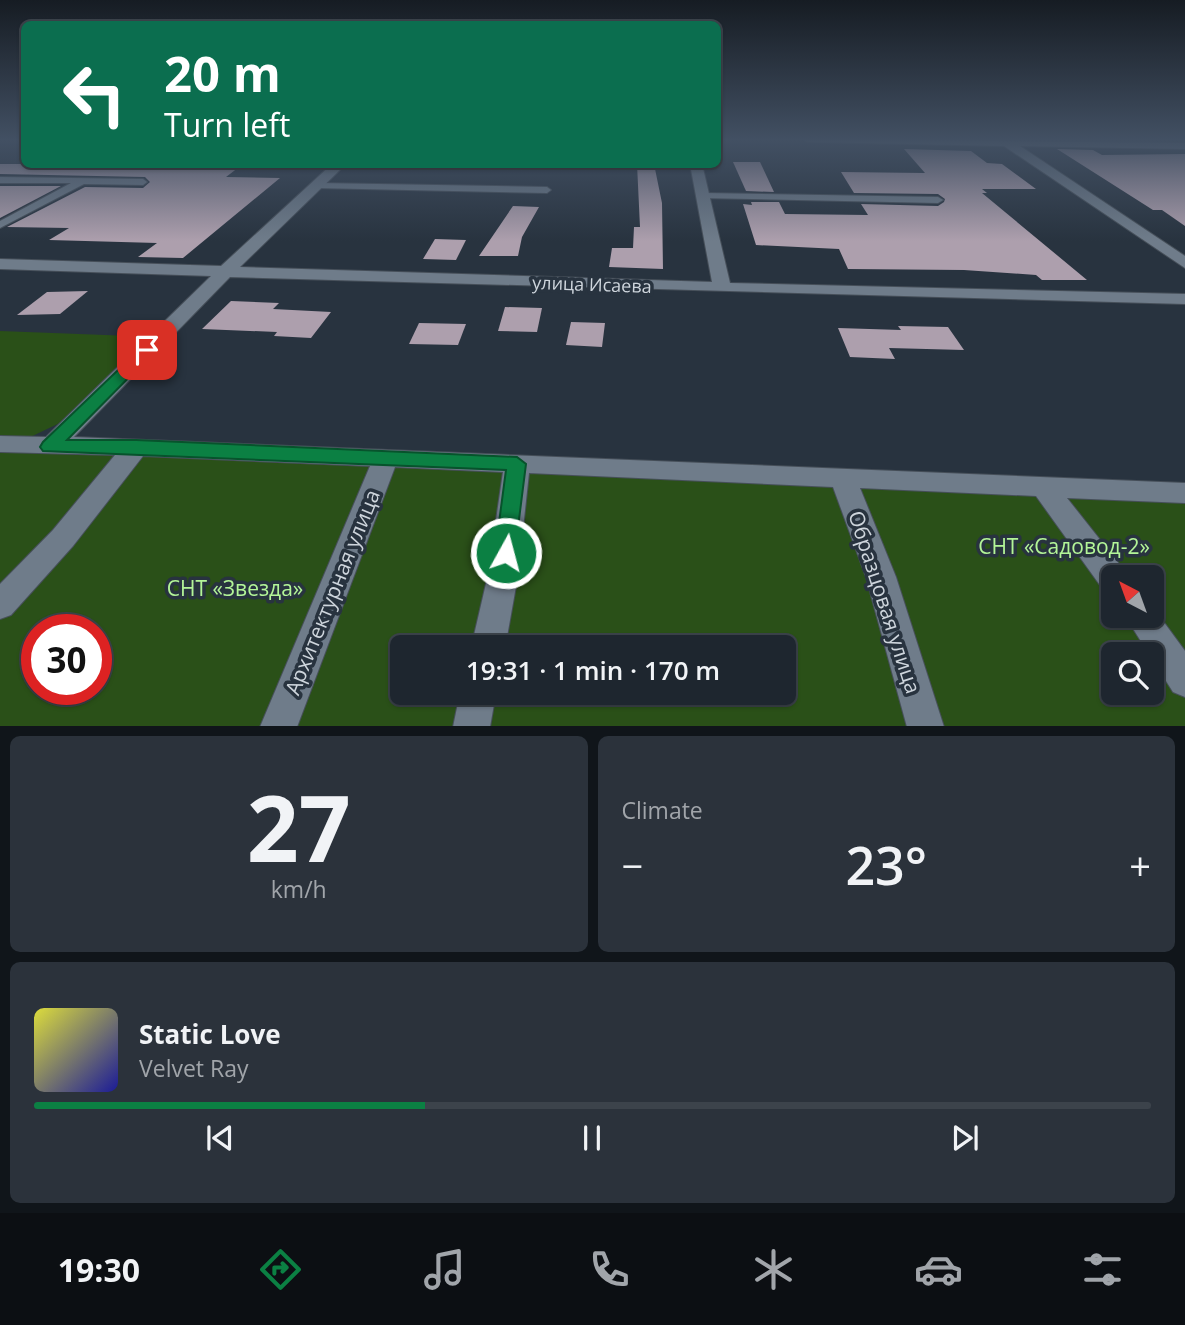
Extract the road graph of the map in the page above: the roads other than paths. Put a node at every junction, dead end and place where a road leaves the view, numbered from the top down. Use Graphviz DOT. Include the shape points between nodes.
graph roads {
  1 [pos="331,173"];
  2 [pos="698,173"];
  3 [pos="1052,173"];
  4 [pos="0,180"];
  5 [pos="82,181"];
  6 [pos="143,182"];
  7 [pos="318,186"];
  8 [pos="547,190"];
  9 [pos="704,196"];
  10 [pos="938,200"];
  11 [pos="0,225"];
  12 [pos="1185,263"];
  13 [pos="0,264"];
  14 [pos="225,272"];
  15 [pos="722,288"];
  16 [pos="1185,299"];
  17 [pos="0,444"];
  18 [pos="50,447"];
  19 [pos="136,447"];
  20 [pos="386,458"];
  21 [pos="517,464"];
  22 [pos="843,478"];
  23 [pos="1044,487"];
  24 [pos="1185,494"];
  25 [pos="1102,565"];
  26 [pos="0,605"];
  27 [pos="1149,628"];
  28 [pos="491,635"];
  29 [pos="1185,680"];
  30 [pos="475,705"];
  31 [pos="278,726"];
  32 [pos="471,726"];
  33 [pos="926,726"];
  1 -- 7 [label="street"];
  2 -- 9 [label="street"];
  3 -- 12 [label="street"];
  4 -- 5 [label="lane"];
  5 -- 6 [label="lane"];
  5 -- 11 [label="lane"];
  7 -- 8 [label="lane"];
  7 -- 14 [label="street"];
  9 -- 10 [label="lane"];
  9 -- 15 [label="street"];
  13 -- 14 [label="street, улица Исаева"];
  14 -- 15 [label="street, улица Исаева"];
  14 -- 18 [label="street"];
  15 -- 16 [label="street, улица Исаева"];
  17 -- 18 [label="street"];
  18 -- 19 [label="street"];
  19 -- 20 [label="street"];
  19 -- 26 [label="street" via="63,538"];
  20 -- 21 [label="street"];
  20 -- 31 [label="street, Архитектурная улица"];
  21 -- 22 [label="street"];
  21 -- 28 [label="street"];
  22 -- 23 [label="street"];
  22 -- 33 [label="street, Образцовая улица" via="881,577"];
  23 -- 24 [label="street"];
  23 -- 25 [label="street"];
  27 -- 29 [label="street"];
  30 -- 32 [label="street"];
}
